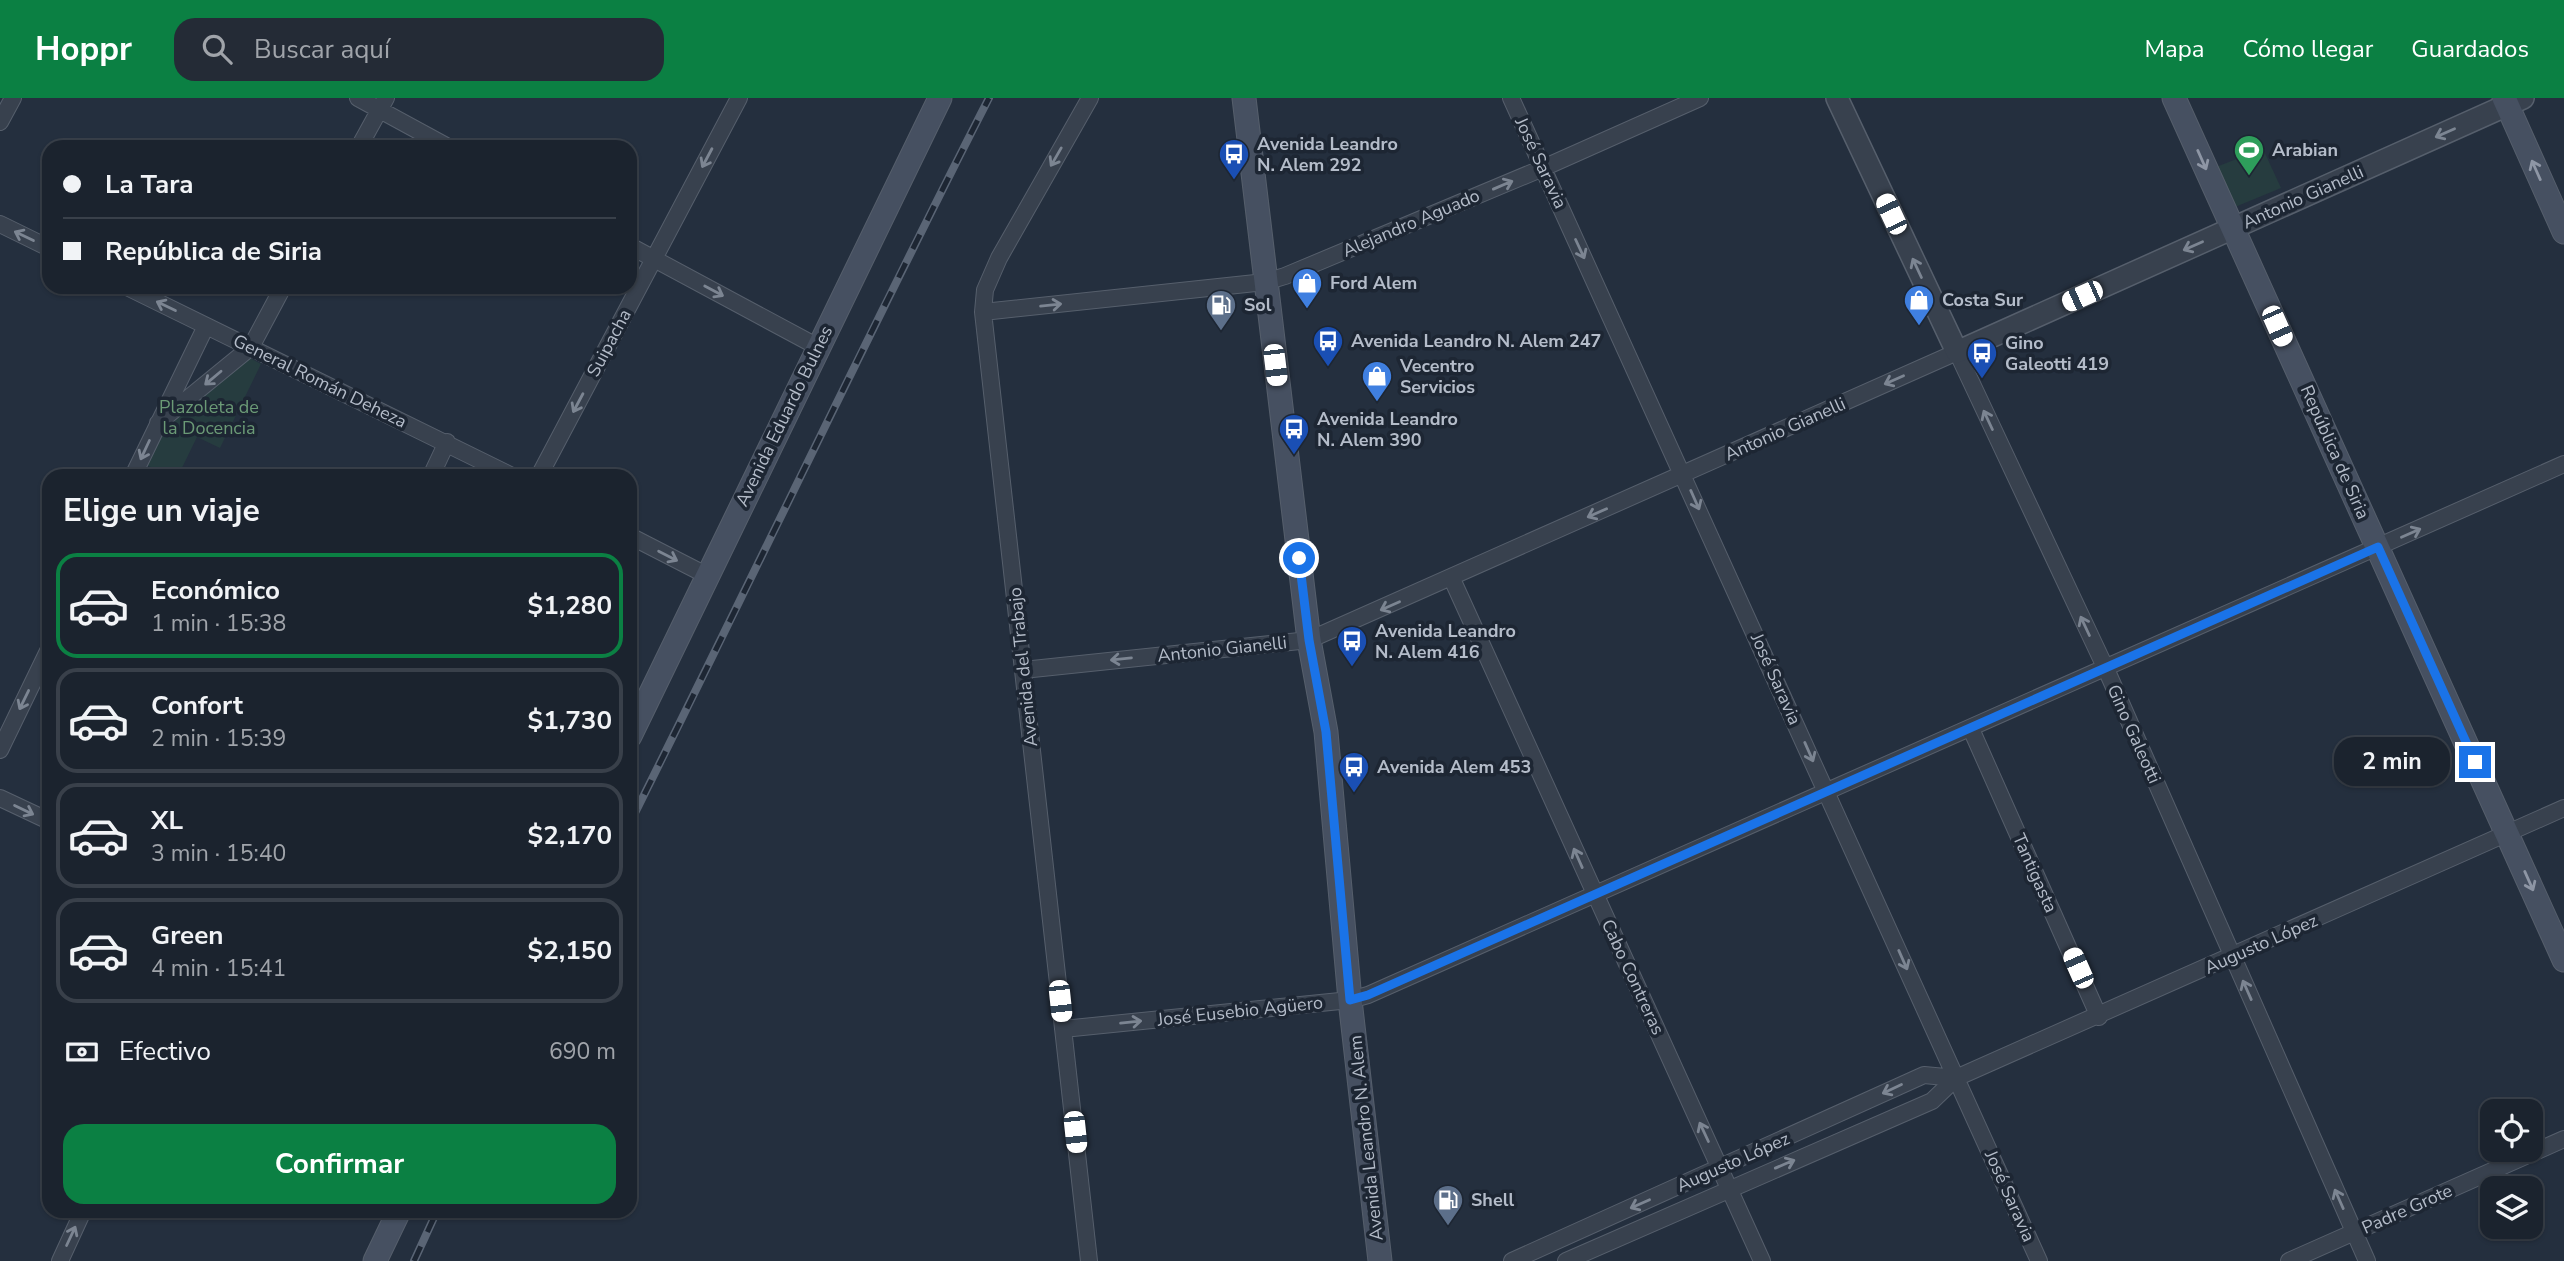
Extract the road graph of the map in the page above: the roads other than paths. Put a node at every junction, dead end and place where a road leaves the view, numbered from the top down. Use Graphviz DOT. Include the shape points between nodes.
graph roads {
  1 [pos="13,98"];
  2 [pos="358,98"];
  3 [pos="739,98"];
  4 [pos="940,98"];
  5 [pos="1090,98"];
  6 [pos="1244,98"];
  7 [pos="1511,98"];
  8 [pos="1700,98"];
  9 [pos="1837,98"];
  10 [pos="2174,98"];
  11 [pos="2511,100"];
  12 [pos="382,104"];
  13 [pos="0,122"];
  14 [pos="363,140"];
  15 [pos="437,140"];
  16 [pos="1543,168"];
  17 [pos="0,224"];
  18 [pos="2233,228"];
  19 [pos="2564,232"];
  20 [pos="42,245"];
  21 [pos="637,250"];
  22 [pos="654,258"];
  23 [pos="1265,282"];
  24 [pos="637,290"];
  25 [pos="141,294"];
  26 [pos="279,294"];
  27 [pos="635,294"];
  28 [pos="983,312"];
  29 [pos="206,326"];
  30 [pos="251,346"];
  31 [pos="818,347"];
  32 [pos="1956,352"];
  33 [pos="158,424"];
  34 [pos="447,442"];
  35 [pos="2564,464"];
  36 [pos="138,469"];
  37 [pos="434,469"];
  38 [pos="499,469"];
  39 [pos="543,469"];
  40 [pos="1684,475"];
  41 [pos="637,540"];
  42 [pos="2378,547"];
  43 [pos="706,575"];
  44 [pos="1452,579"];
  45 [pos="1309,640"];
  46 [pos="42,663"];
  47 [pos="2106,669"];
  48 [pos="1023,670"];
  49 [pos="637,721"];
  50 [pos="1971,729"];
  51 [pos="0,750"];
  52 [pos="1827,792"];
  53 [pos="0,798"];
  54 [pos="2564,808"];
  55 [pos="42,818"];
  56 [pos="2508,834"];
  57 [pos="1595,895"];
  58 [pos="2233,957"];
  59 [pos="2564,960"];
  60 [pos="1350,1000"];
  61 [pos="2099,1017"];
  62 [pos="1063,1028"];
  63 [pos="1956,1078"];
  64 [pos="2564,1139"];
  65 [pos="1720,1168"];
  66 [pos="1729,1188"];
  67 [pos="80,1218"];
  68 [pos="396,1218"];
  69 [pos="2354,1232"];
  70 [pos="60,1261"];
  71 [pos="375,1261"];
  72 [pos="1089,1261"];
  73 [pos="1380,1261"];
  74 [pos="1512,1261"];
  75 [pos="1566,1261"];
  76 [pos="1762,1261"];
  77 [pos="2039,1261"];
  78 [pos="2289,1261"];
  79 [pos="2367,1261"];
  1 -- 13 [label="street"];
  2 -- 12 [label="street"];
  3 -- 22 [label="street, Suipacha, one-way"];
  4 -- 31 [label="main road, Avenida Eduardo Bulnes"];
  5 -- 28 [label="street, Avenida del Trabajo, one-way" via="999,258 985,290"];
  6 -- 23 [label="main road, Avenida Leandro N. Alem"];
  7 -- 16 [label="street, José Saravia"];
  8 -- 16 [label="street, Alejandro Aguado"];
  32 -- 9 [label="street, Gino Galeotti, one-way"];
  10 -- 18 [label="main road, República de Siria, one-way"];
  11 -- 18 [label="street, Antonio Gianelli, one-way"];
  19 -- 11 [label="main road, one-way"];
  12 -- 14 [label="street"];
  12 -- 15 [label="street"];
  23 -- 16 [label="street, Alejandro Aguado, one-way"];
  16 -- 40 [label="street, José Saravia, one-way"];
  20 -- 17 [label="street, one-way"];
  18 -- 32 [label="street, Antonio Gianelli, one-way"];
  18 -- 42 [label="main road, República de Siria"];
  21 -- 22 [label="street"];
  22 -- 24 [label="street, Suipacha, one-way"];
  22 -- 31 [label="street, one-way"];
  28 -- 23 [label="street, Alejandro Aguado, one-way"];
  23 -- 45 [label="main road, Avenida Leandro N. Alem"];
  29 -- 25 [label="street, General Román Deheza, one-way"];
  26 -- 30 [label="street"];
  27 -- 39 [label="street, Suipacha, one-way"];
  28 -- 48 [label="street, Avenida del Trabajo"];
  29 -- 30 [label="street, General Román Deheza"];
  29 -- 33 [label="street"];
  30 -- 33 [label="street, one-way"];
  30 -- 34 [label="street, General Román Deheza"];
  31 -- 43 [label="main road, Avenida Eduardo Bulnes"];
  32 -- 40 [label="street, Antonio Gianelli, one-way"];
  47 -- 32 [label="street, Gino Galeotti, one-way"];
  33 -- 36 [label="street, one-way"];
  34 -- 37 [label="street"];
  34 -- 38 [label="street, General Román Deheza"];
  42 -- 35 [label="street, José Eusebio Agüero, one-way"];
  40 -- 44 [label="street, Antonio Gianelli, one-way"];
  40 -- 52 [label="street, José Saravia, one-way"];
  41 -- 43 [label="street, one-way"];
  42 -- 47 [label="street, José Eusebio Agüero"];
  42 -- 56 [label="main road, República de Siria"];
  43 -- 49 [label="main road, Avenida Eduardo Bulnes"];
  44 -- 45 [label="street, Antonio Gianelli, one-way"];
  57 -- 44 [label="street, Cabo Contreras, one-way"];
  45 -- 48 [label="street, Antonio Gianelli, one-way"];
  45 -- 60 [label="main road, Avenida Leandro N. Alem" via="1326,732"];
  46 -- 51 [label="street, one-way"];
  47 -- 50 [label="street, José Eusebio Agüero"];
  47 -- 58 [label="street, Gino Galeotti"];
  48 -- 62 [label="street, Avenida del Trabajo"];
  50 -- 52 [label="street, José Eusebio Agüero"];
  50 -- 61 [label="street, Tantigasta"];
  52 -- 57 [label="street, José Eusebio Agüero"];
  52 -- 63 [label="street, José Saravia, one-way"];
  53 -- 55 [label="street, one-way"];
  54 -- 56 [label="street, Augusto López"];
  56 -- 58 [label="street, Augusto López"];
  56 -- 59 [label="main road, República de Siria, one-way"];
  57 -- 60 [label="street, José Eusebio Agüero"];
  65 -- 57 [label="street, Cabo Contreras, one-way"];
  58 -- 61 [label="street, Augusto López"];
  69 -- 58 [label="street, Gino Galeotti, one-way"];
  62 -- 60 [label="street, José Eusebio Agüero, one-way"];
  60 -- 73 [label="main road, Avenida Leandro N. Alem"];
  61 -- 63 [label="street, Augusto López"];
  62 -- 72 [label="street, Avenida del Trabajo"];
  63 -- 65 [label="street, Augusto López, one-way" via="1924,1074"];
  66 -- 63 [label="street, Augusto López, one-way" via="1932,1101"];
  63 -- 77 [label="street, José Saravia"];
  64 -- 69 [label="street, Padre Grote"];
  65 -- 66 [label="street, Cabo Contreras"];
  65 -- 74 [label="street, Augusto López, one-way"];
  66 -- 75 [label="street, Augusto López"];
  66 -- 76 [label="street, Cabo Contreras"];
  70 -- 67 [label="street, one-way"];
  68 -- 71 [label="main road"];
  69 -- 78 [label="street, Padre Grote"];
  69 -- 79 [label="street, Gino Galeotti"];
}
